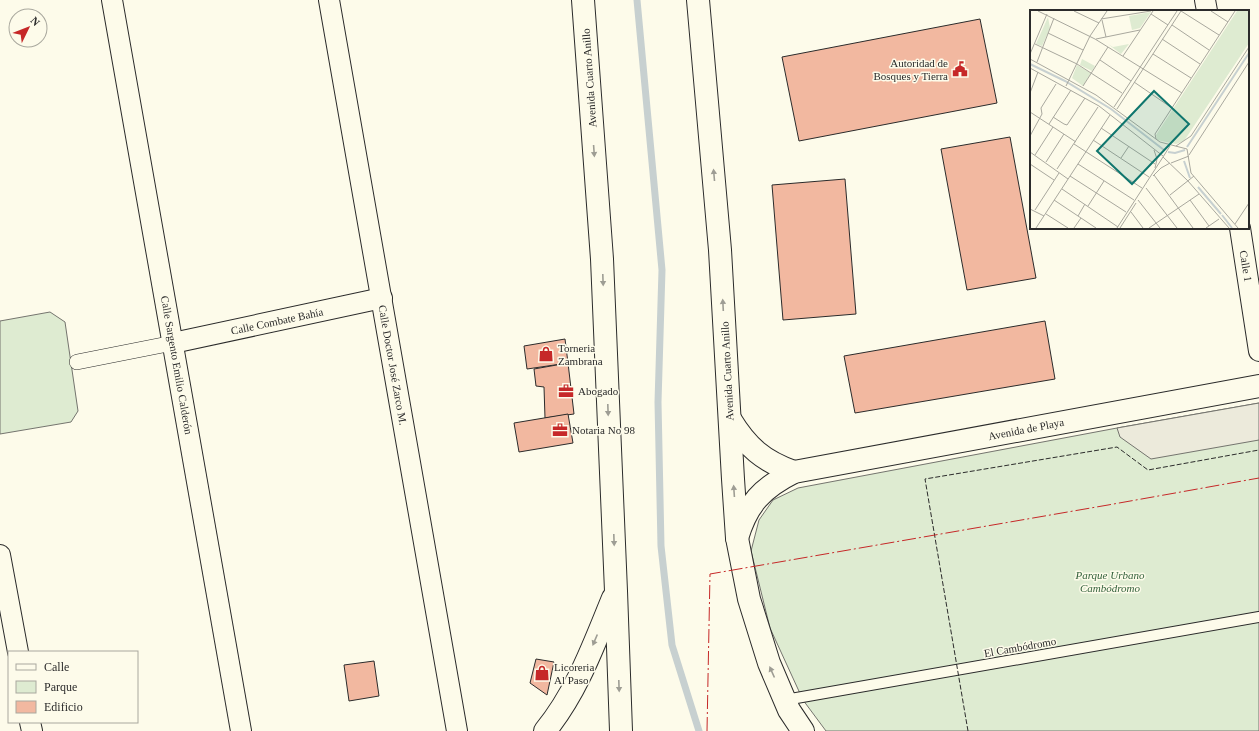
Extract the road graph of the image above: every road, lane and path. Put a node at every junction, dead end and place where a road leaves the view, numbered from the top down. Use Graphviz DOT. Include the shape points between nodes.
graph roads {
  1 [pos="112,0"];
  2 [pos="330,0"];
  3 [pos="583,0"];
  4 [pos="698,0"];
  5 [pos="1205,0"];
  6 [pos="1207,10"];
  7 [pos="1240,229"];
  8 [pos="382,298"];
  9 [pos="173,343"];
  10 [pos="1259,351"];
  11 [pos="77,362"];
  12 [pos="1259,386"];
  13 [pos="730,419"];
  14 [pos="794,472"];
  15 [pos="737,538"];
  16 [pos="0,555"];
  17 [pos="616,591"];
  18 [pos="1259,617"];
  19 [pos="18,651"];
  20 [pos="785,700"];
  21 [pos="241,731"];
  22 [pos="457,731"];
  23 [pos="545,731"];
  24 [pos="621,731"];
  25 [pos="803,731"];
  1 -- 9 [label="street, Calle Sargento Emilio Calderón"];
  2 -- 8 [label="street, Calle Doctor José Zarco M."];
  3 -- 17 [label="main road, Avenida Cuarto Anillo, one-way" via="602,259"];
  13 -- 4 [label="main road, Avenida Cuarto Anillo, one-way" via="720,250"];
  5 -- 6 [label="street"];
  7 -- 10 [label="street, Calle 1"];
  8 -- 9 [label="street, Calle Combate Bahía"];
  8 -- 22 [label="street, Calle Doctor José Zarco M."];
  9 -- 11 [label="street"];
  9 -- 21 [label="street, Calle Sargento Emilio Calderón"];
  12 -- 14 [label="main road, Avenida de Playa"];
  13 -- 14 [label="main road" via="749,447 778,466"];
  15 -- 13 [label="main road, Avenida Cuarto Anillo, one-way"];
  14 -- 15 [label="main road, Avenida de Playa" via="768,487 757,498 748,510"];
  20 -- 15 [label="main road, Avenida Cuarto Anillo, one-way" via="769,664 749,600"];
  16 -- 19 [label="street"];
  17 -- 23 [label="main road, one-way" via="578,680 558,716"];
  17 -- 24 [label="main road, Avenida Cuarto Anillo, one-way"];
  18 -- 20 [label="lane, El Cambódromo"];
  20 -- 25 [label="main road, Avenida Cuarto Anillo"];
}
